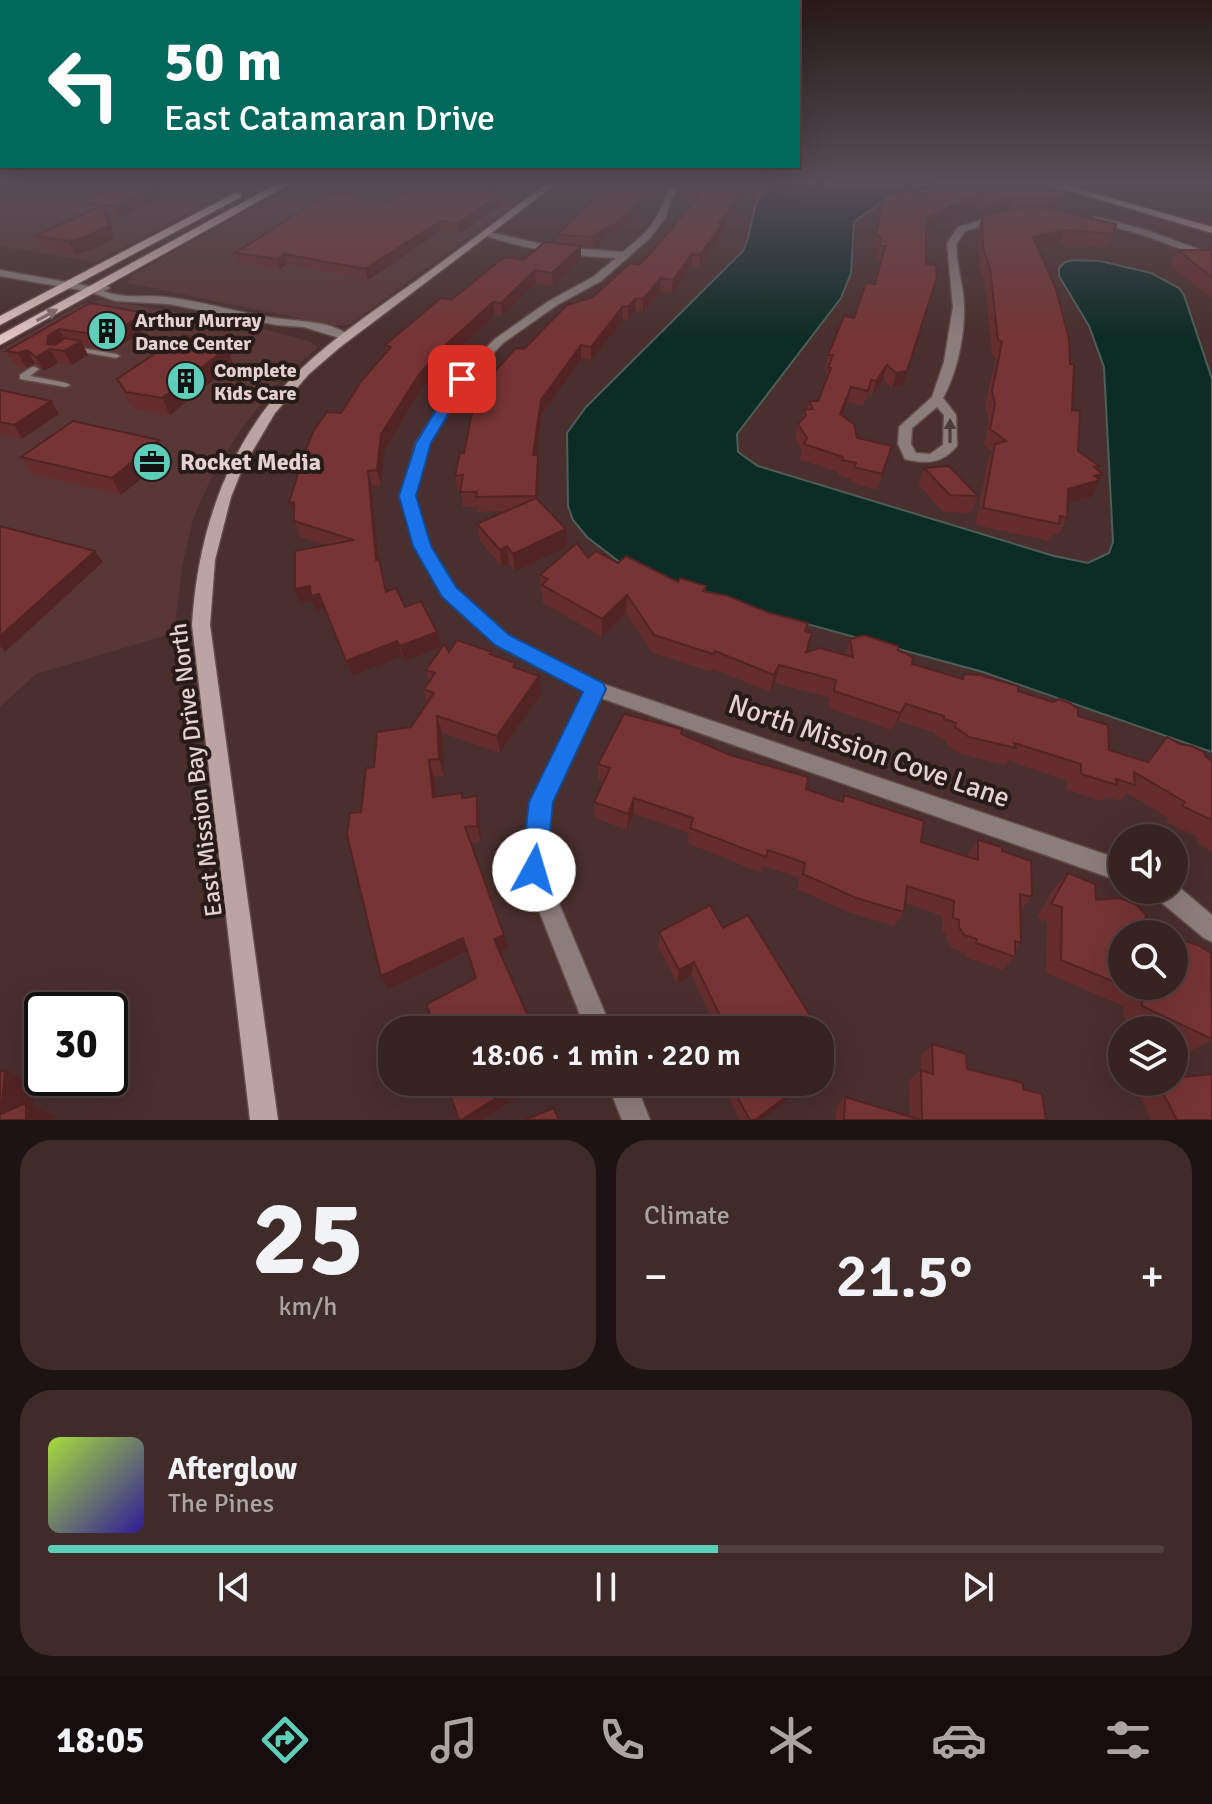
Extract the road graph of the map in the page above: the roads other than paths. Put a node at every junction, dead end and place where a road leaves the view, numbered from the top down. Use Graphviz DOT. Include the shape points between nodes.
graph roads {
  1 [pos="168,233"];
  2 [pos="196,233"];
  3 [pos="487,233"];
  4 [pos="646,233"];
  5 [pos="957,233"];
  6 [pos="1146,233"];
  7 [pos="625,255"];
  8 [pos="1212,257"];
  9 [pos="0,273"];
  10 [pos="73,286"];
  11 [pos="94,290"];
  12 [pos="0,321"];
  13 [pos="346,337"];
  14 [pos="0,341"];
  15 [pos="60,354"];
  16 [pos="116,356"];
  17 [pos="35,369"];
  18 [pos="66,385"];
  19 [pos="937,399"];
  20 [pos="596,689"];
  21 [pos="1108,866"];
  22 [pos="1181,904"];
  23 [pos="1212,930"];
  24 [pos="593,1016"];
  25 [pos="627,1096"];
  26 [pos="264,1120"];
  27 [pos="636,1120"];
  1 -- 10 [label="main road"];
  2 -- 11 [label="main road"];
  3 -- 7 [label="street" via="593,254"];
  3 -- 13 [label="street, East Mission Bay Drive North"];
  4 -- 7 [label="street, North Mission Cove Lane"];
  5 -- 19 [label="street" via="949,260 959,313"];
  6 -- 8 [label="street"];
  7 -- 20 [label="street, North Mission Cove Lane" via="597,279 499,341 462,379 423,443 407,496 422,546 449,592 502,640"];
  9 -- 10 [label="street"];
  10 -- 11 [label="street"];
  10 -- 12 [label="main road"];
  11 -- 13 [label="street"];
  14 -- 11 [label="main road, one-way"];
  13 -- 26 [label="street, East Mission Bay Drive North" via="291,386 249,442 223,497 201,592"];
  15 -- 16 [label="lane" via="71,347"];
  17 -- 18 [label="lane" via="23,377"];
  19 -- 19 [label="street, one-way" via="904,431 903,445 910,456 940,457 950,446 950,415"];
  20 -- 21 [label="street, North Mission Cove Lane"];
  20 -- 24 [label="street" via="541,802 534,870"];
  22 -- 23 [label="street"];
  25 -- 27 [label="street"];
}
